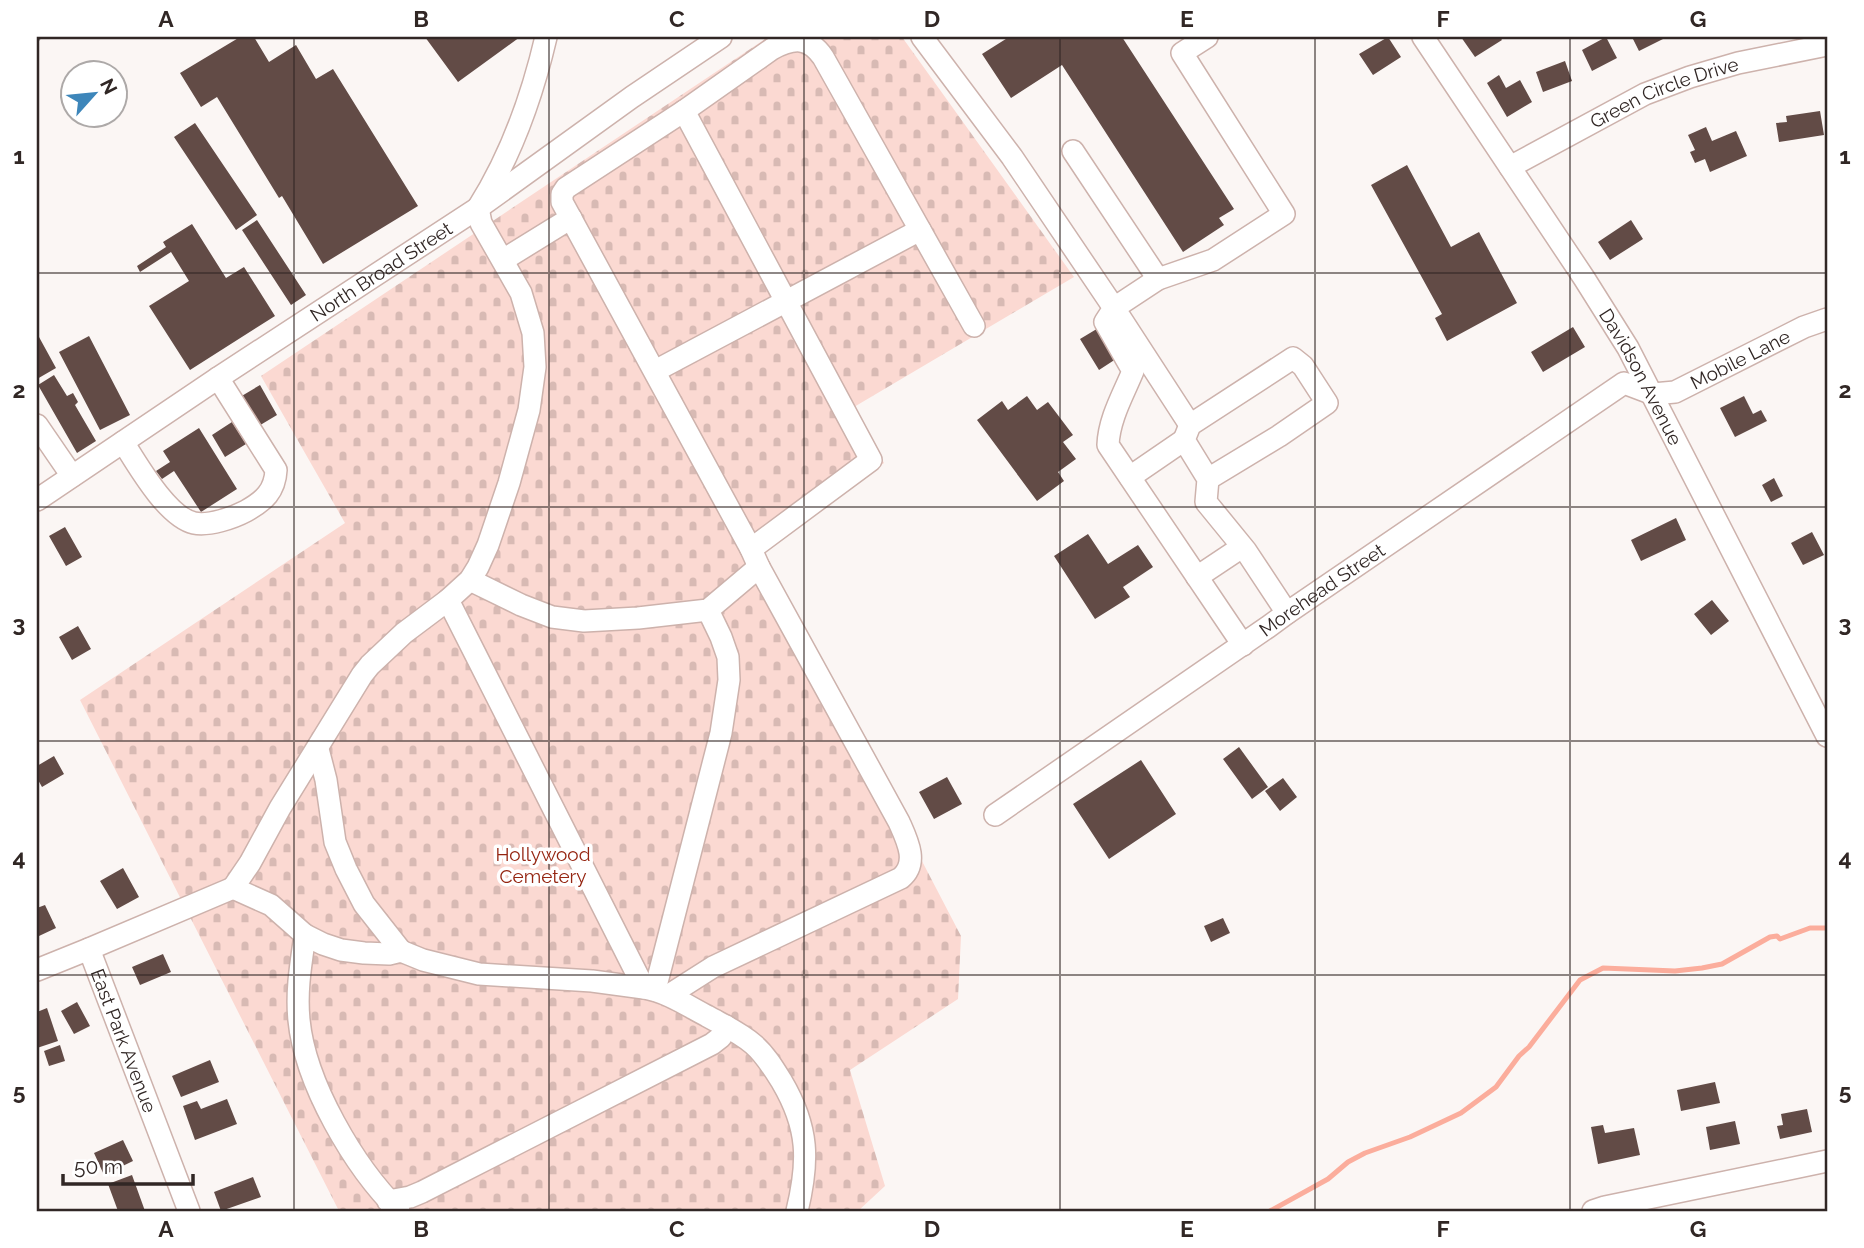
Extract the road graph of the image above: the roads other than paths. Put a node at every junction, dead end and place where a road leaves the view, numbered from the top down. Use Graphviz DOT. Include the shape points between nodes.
graph roads {
  1 [pos="546,37"];
  2 [pos="721,37"];
  3 [pos="922,37"];
  4 [pos="1207,37"];
  5 [pos="1423,37"];
  6 [pos="1827,45"];
  7 [pos="684,111"];
  8 [pos="1073,151"];
  9 [pos="1510,167"];
  10 [pos="478,208"];
  11 [pos="571,218"];
  12 [pos="920,230"];
  13 [pos="503,260"];
  14 [pos="1158,279"];
  15 [pos="786,303"];
  16 [pos="1114,309"];
  17 [pos="1827,319"];
  18 [pos="974,326"];
  19 [pos="655,371"];
  20 [pos="218,378"];
  21 [pos="1653,394"];
  22 [pos="37,425"];
  23 [pos="1187,433"];
  24 [pos="123,442"];
  25 [pos="72,476"];
  26 [pos="1130,477"];
  27 [pos="1208,479"];
  28 [pos="37,500"];
  29 [pos="1242,547"];
  30 [pos="755,558"];
  31 [pos="1197,577"];
  32 [pos="470,580"];
  33 [pos="448,600"];
  34 [pos="708,610"];
  35 [pos="1287,612"];
  36 [pos="1242,645"];
  37 [pos="1827,736"];
  38 [pos="318,749"];
  39 [pos="995,815"];
  40 [pos="233,888"];
  41 [pos="306,934"];
  42 [pos="89,949"];
  43 [pos="401,951"];
  44 [pos="37,970"];
  45 [pos="656,991"];
  46 [pos="726,1026"];
  47 [pos="1827,1161"];
  48 [pos="394,1206"];
  49 [pos="189,1211"];
  50 [pos="796,1211"];
  51 [pos="1593,1211"];
  1 -- 10 [label="street" via="516,135"];
  2 -- 10 [label="street, North Broad Street"];
  3 -- 16 [label="street" via="1012,157"];
  4 -- 14 [label="street" via="1182,53 1284,214 1213,260"];
  5 -- 9 [label="street, Davidson Avenue"];
  6 -- 9 [label="street, Green Circle Drive" via="1738,63 1645,94"];
  7 -- 11 [label="street" via="566,188 562,202"];
  7 -- 12 [label="street" via="772,49 789,41 806,41 823,57"];
  7 -- 15 [label="street"];
  8 -- 14 [label="street"];
  9 -- 21 [label="street, Davidson Avenue" via="1599,301"];
  10 -- 13 [label="street" via="481,223"];
  10 -- 20 [label="street, North Broad Street"];
  11 -- 13 [label="street"];
  11 -- 19 [label="street"];
  12 -- 15 [label="street"];
  12 -- 18 [label="street"];
  13 -- 32 [label="street" via="526,305 536,367 509,483 488,545"];
  14 -- 16 [label="street"];
  15 -- 19 [label="street"];
  15 -- 30 [label="street" via="871,460"];
  16 -- 23 [label="street"];
  16 -- 26 [label="street" via="1105,322 1133,371 1108,433 1108,445"];
  17 -- 21 [label="street, Mobile Lane" via="1675,392"];
  19 -- 30 [label="street"];
  20 -- 24 [label="street, North Broad Street"];
  20 -- 24 [label="street" via="276,470 271,492 261,502 230,519 194,523 181,517 152,487"];
  21 -- 35 [label="street, Morehead Street" via="1624,383"];
  21 -- 37 [label="street, Davidson Avenue"];
  22 -- 25 [label="street"];
  23 -- 26 [label="street"];
  23 -- 27 [label="street"];
  23 -- 27 [label="street" via="1293,358 1327,403"];
  24 -- 25 [label="street, North Broad Street"];
  25 -- 28 [label="street, North Broad Street"];
  26 -- 31 [label="street"];
  27 -- 29 [label="street" via="1206,502"];
  29 -- 31 [label="street"];
  29 -- 35 [label="street"];
  30 -- 34 [label="street"];
  30 -- 45 [label="street" via="899,822 910,849 910,863 901,878"];
  31 -- 36 [label="street"];
  32 -- 33 [label="street"];
  32 -- 34 [label="street" via="521,606 565,620"];
  33 -- 38 [label="street" via="370,665"];
  33 -- 45 [label="street"];
  34 -- 45 [label="street" via="728,657 729,680 721,733"];
  35 -- 36 [label="street, Morehead Street"];
  36 -- 39 [label="street, Morehead Street"];
  38 -- 40 [label="street"];
  38 -- 43 [label="street" via="335,842 346,869 364,904"];
  40 -- 41 [label="street" via="271,905"];
  40 -- 42 [label="street"];
  41 -- 43 [label="street" via="341,950"];
  41 -- 48 [label="street" via="298,993 305,1052 338,1129 366,1174"];
  42 -- 44 [label="street"];
  42 -- 49 [label="street, East Park Avenue"];
  43 -- 45 [label="street" via="479,974 592,981"];
  45 -- 46 [label="street"];
  46 -- 48 [label="street" via="712,1044"];
  46 -- 50 [label="street" via="756,1046 799,1114 805,1164"];
  47 -- 51 [label="street"];
}
